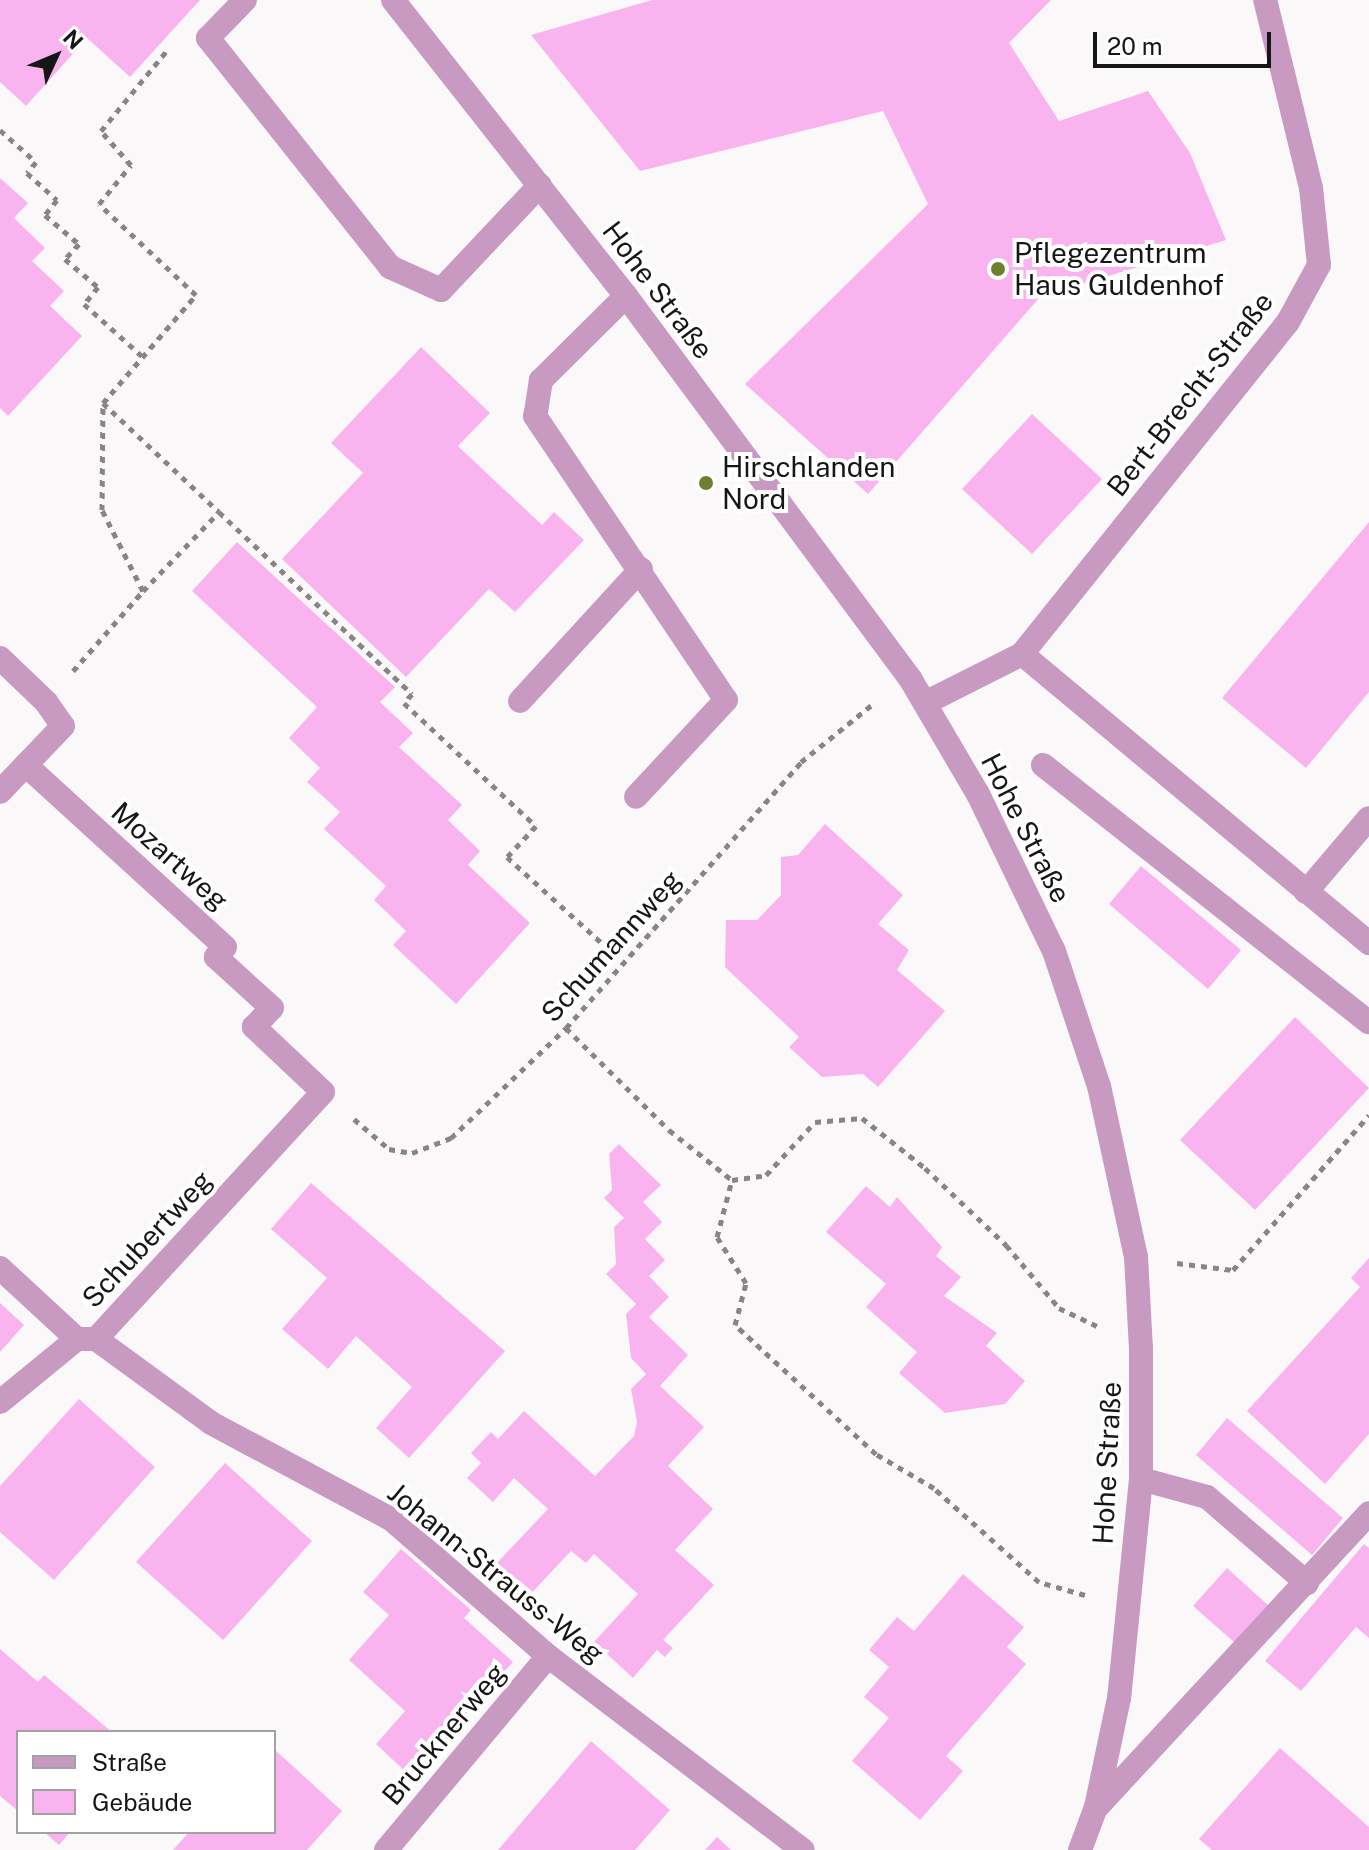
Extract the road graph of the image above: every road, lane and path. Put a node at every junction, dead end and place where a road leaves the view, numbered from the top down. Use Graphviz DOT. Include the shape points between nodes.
graph roads {
  1 [pos="245,0"];
  2 [pos="393,0"];
  3 [pos="1265,0"];
  4 [pos="170,47"];
  5 [pos="0,130"];
  6 [pos="540,185"];
  7 [pos="626,296"];
  8 [pos="142,356"];
  9 [pos="103,403"];
  10 [pos="219,512"];
  11 [pos="641,569"];
  12 [pos="143,591"];
  13 [pos="1022,654"];
  14 [pos="0,658"];
  15 [pos="911,680"];
  16 [pos="520,701"];
  17 [pos="46,702"];
  18 [pos="925,703"];
  19 [pos="26,765"];
  20 [pos="1043,765"];
  21 [pos="0,792"];
  22 [pos="636,797"];
  23 [pos="1369,818"];
  24 [pos="1306,892"];
  25 [pos="1369,943"];
  26 [pos="625,964"];
  27 [pos="1369,1022"];
  28 [pos="566,1028"];
  29 [pos="323,1092"];
  30 [pos="1369,1115"];
  31 [pos="732,1180"];
  32 [pos="1136,1257"];
  33 [pos="0,1268"];
  34 [pos="86,1339"];
  35 [pos="1141,1348"];
  36 [pos="0,1402"];
  37 [pos="1141,1479"];
  38 [pos="1369,1513"];
  39 [pos="1307,1583"];
  40 [pos="1128,1607"];
  41 [pos="548,1656"];
  42 [pos="1096,1807"];
  43 [pos="386,1850"];
  44 [pos="803,1850"];
  45 [pos="1080,1850"];
  1 -- 6 [label="street" via="208,38 390,267 441,290"];
  2 -- 6 [label="street, Hohe Straße"];
  3 -- 13 [label="street, Bert-Brecht-Straße" via="1291,86 1319,265 1288,322"];
  4 -- 8 [label="path" via="101,131 131,165 99,204 196,295"];
  5 -- 8 [label="path" via="36,162 27,173 57,200 45,215 79,244 65,259 98,287 84,304"];
  6 -- 7 [label="street, Hohe Straße"];
  7 -- 11 [label="street" via="541,380 535,416 567,472"];
  7 -- 15 [label="street, Hohe Straße"];
  8 -- 9 [label="path"];
  9 -- 10 [label="path"];
  9 -- 12 [label="path" via="102,510"];
  10 -- 12 [label="path"];
  10 -- 26 [label="path" via="412,694 404,703 536,826 507,857"];
  11 -- 16 [label="street"];
  11 -- 22 [label="street" via="726,700"];
  12 -- 17 [label="path"];
  13 -- 18 [label="street"];
  13 -- 24 [label="street"];
  14 -- 17 [label="street"];
  15 -- 18 [label="street, Hohe Straße"];
  15 -- 26 [label="path, Schumannweg" via="858,713 801,762"];
  17 -- 19 [label="street" via="63,726"];
  18 -- 32 [label="street, Hohe Straße" via="992,821 1054,951 1099,1086"];
  19 -- 21 [label="street"];
  19 -- 29 [label="street, Mozartweg" via="225,947 216,957 272,1008 254,1027"];
  20 -- 27 [label="street"];
  23 -- 24 [label="street"];
  24 -- 25 [label="street"];
  26 -- 28 [label="path, Schumannweg"];
  28 -- 29 [label="path, Schumannweg" via="451,1138 412,1153 389,1149"];
  28 -- 31 [label="path" via="669,1130"];
  29 -- 34 [label="street, Schubertweg"];
  30 -- 32 [label="path" via="1233,1270"];
  31 -- 35 [label="path" via="766,1175 815,1122 862,1118 995,1234 1059,1308"];
  31 -- 40 [label="path" via="717,1237 746,1283 735,1325 876,1454 934,1488 1039,1582"];
  32 -- 35 [label="street, Hohe Straße"];
  33 -- 34 [label="street, Johann-Strauss-Weg"];
  34 -- 36 [label="street, Schubertweg"];
  34 -- 41 [label="street, Johann-Strauss-Weg" via="211,1423 391,1519"];
  35 -- 37 [label="street, Hohe Straße"];
  37 -- 39 [label="street" via="1207,1497"];
  37 -- 40 [label="street, Hohe Straße"];
  38 -- 39 [label="street"];
  39 -- 42 [label="street"];
  40 -- 42 [label="street, Hohe Straße" via="1119,1698"];
  41 -- 43 [label="street, Brucknerweg"];
  41 -- 44 [label="street, Johann-Strauss-Weg"];
  42 -- 45 [label="street, Hohe Straße"];
}
